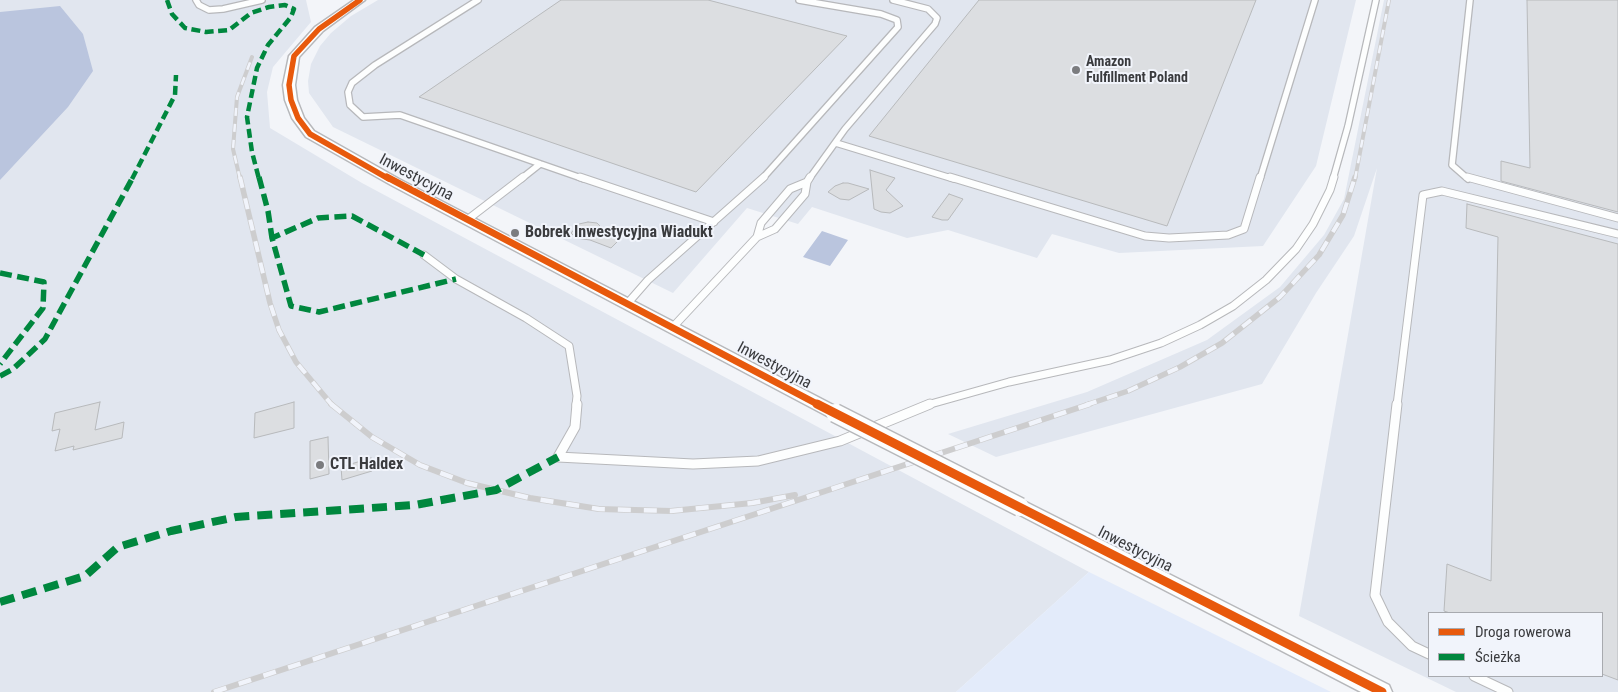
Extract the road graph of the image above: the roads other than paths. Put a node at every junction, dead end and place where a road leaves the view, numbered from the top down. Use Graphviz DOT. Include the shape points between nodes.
graph roads {
  1 [pos="196,0"];
  2 [pos="262,0"];
  3 [pos="360,0"];
  4 [pos="478,0"];
  5 [pos="798,0"];
  6 [pos="893,0"];
  7 [pos="1316,0"];
  8 [pos="1376,0"];
  9 [pos="1470,0"];
  10 [pos="836,143"];
  11 [pos="540,164"];
  12 [pos="807,182"];
  13 [pos="1618,218"];
  14 [pos="467,220"];
  15 [pos="714,222"];
  16 [pos="1618,234"];
  17 [pos="758,237"];
  18 [pos="424,254"];
  19 [pos="627,304"];
  20 [pos="672,328"];
  21 [pos="1428,654"];
  22 [pos="1476,677"];
  23 [pos="1382,692"];
  24 [pos="1508,692"];
  1 -- 2 [label="lane" via="198,5 209,10"];
  3 -- 14 [label="street, Inwestycyjna" via="319,29 294,56 289,85 298,118 310,134"];
  4 -- 11 [label="lane" via="352,83 348,92 350,105 363,116 400,115"];
  5 -- 15 [label="lane" via="881,14 897,20 898,27 763,178"];
  6 -- 10 [label="lane" via="928,9 937,18 935,24"];
  7 -- 10 [label="lane" via="1244,229 1228,234 1169,238 1146,236"];
  8 -- 18 [label="lane" via="1330,190 1296,249 1266,280 1200,325 1161,343 1110,360 931,403 832,443 758,461 694,464 558,457 575,427 577,396 568,346 456,279"];
  9 -- 13 [label="lane" via="1452,165 1469,179"];
  10 -- 12 [label="lane"];
  11 -- 14 [label="lane"];
  11 -- 15 [label="lane"];
  12 -- 17 [label="lane" via="805,194 775,229"];
  12 -- 17 [label="lane" via="790,189 761,224"];
  14 -- 19 [label="street, Inwestycyjna"];
  15 -- 19 [label="lane" via="648,280"];
  16 -- 21 [label="lane" via="1442,191 1423,195 1375,594 1388,622 1412,646"];
  17 -- 20 [label="lane"];
  19 -- 20 [label="street, Inwestycyjna"];
  20 -- 23 [label="street, Inwestycyjna, bridge"];
  22 -- 24 [label="lane"];
}
